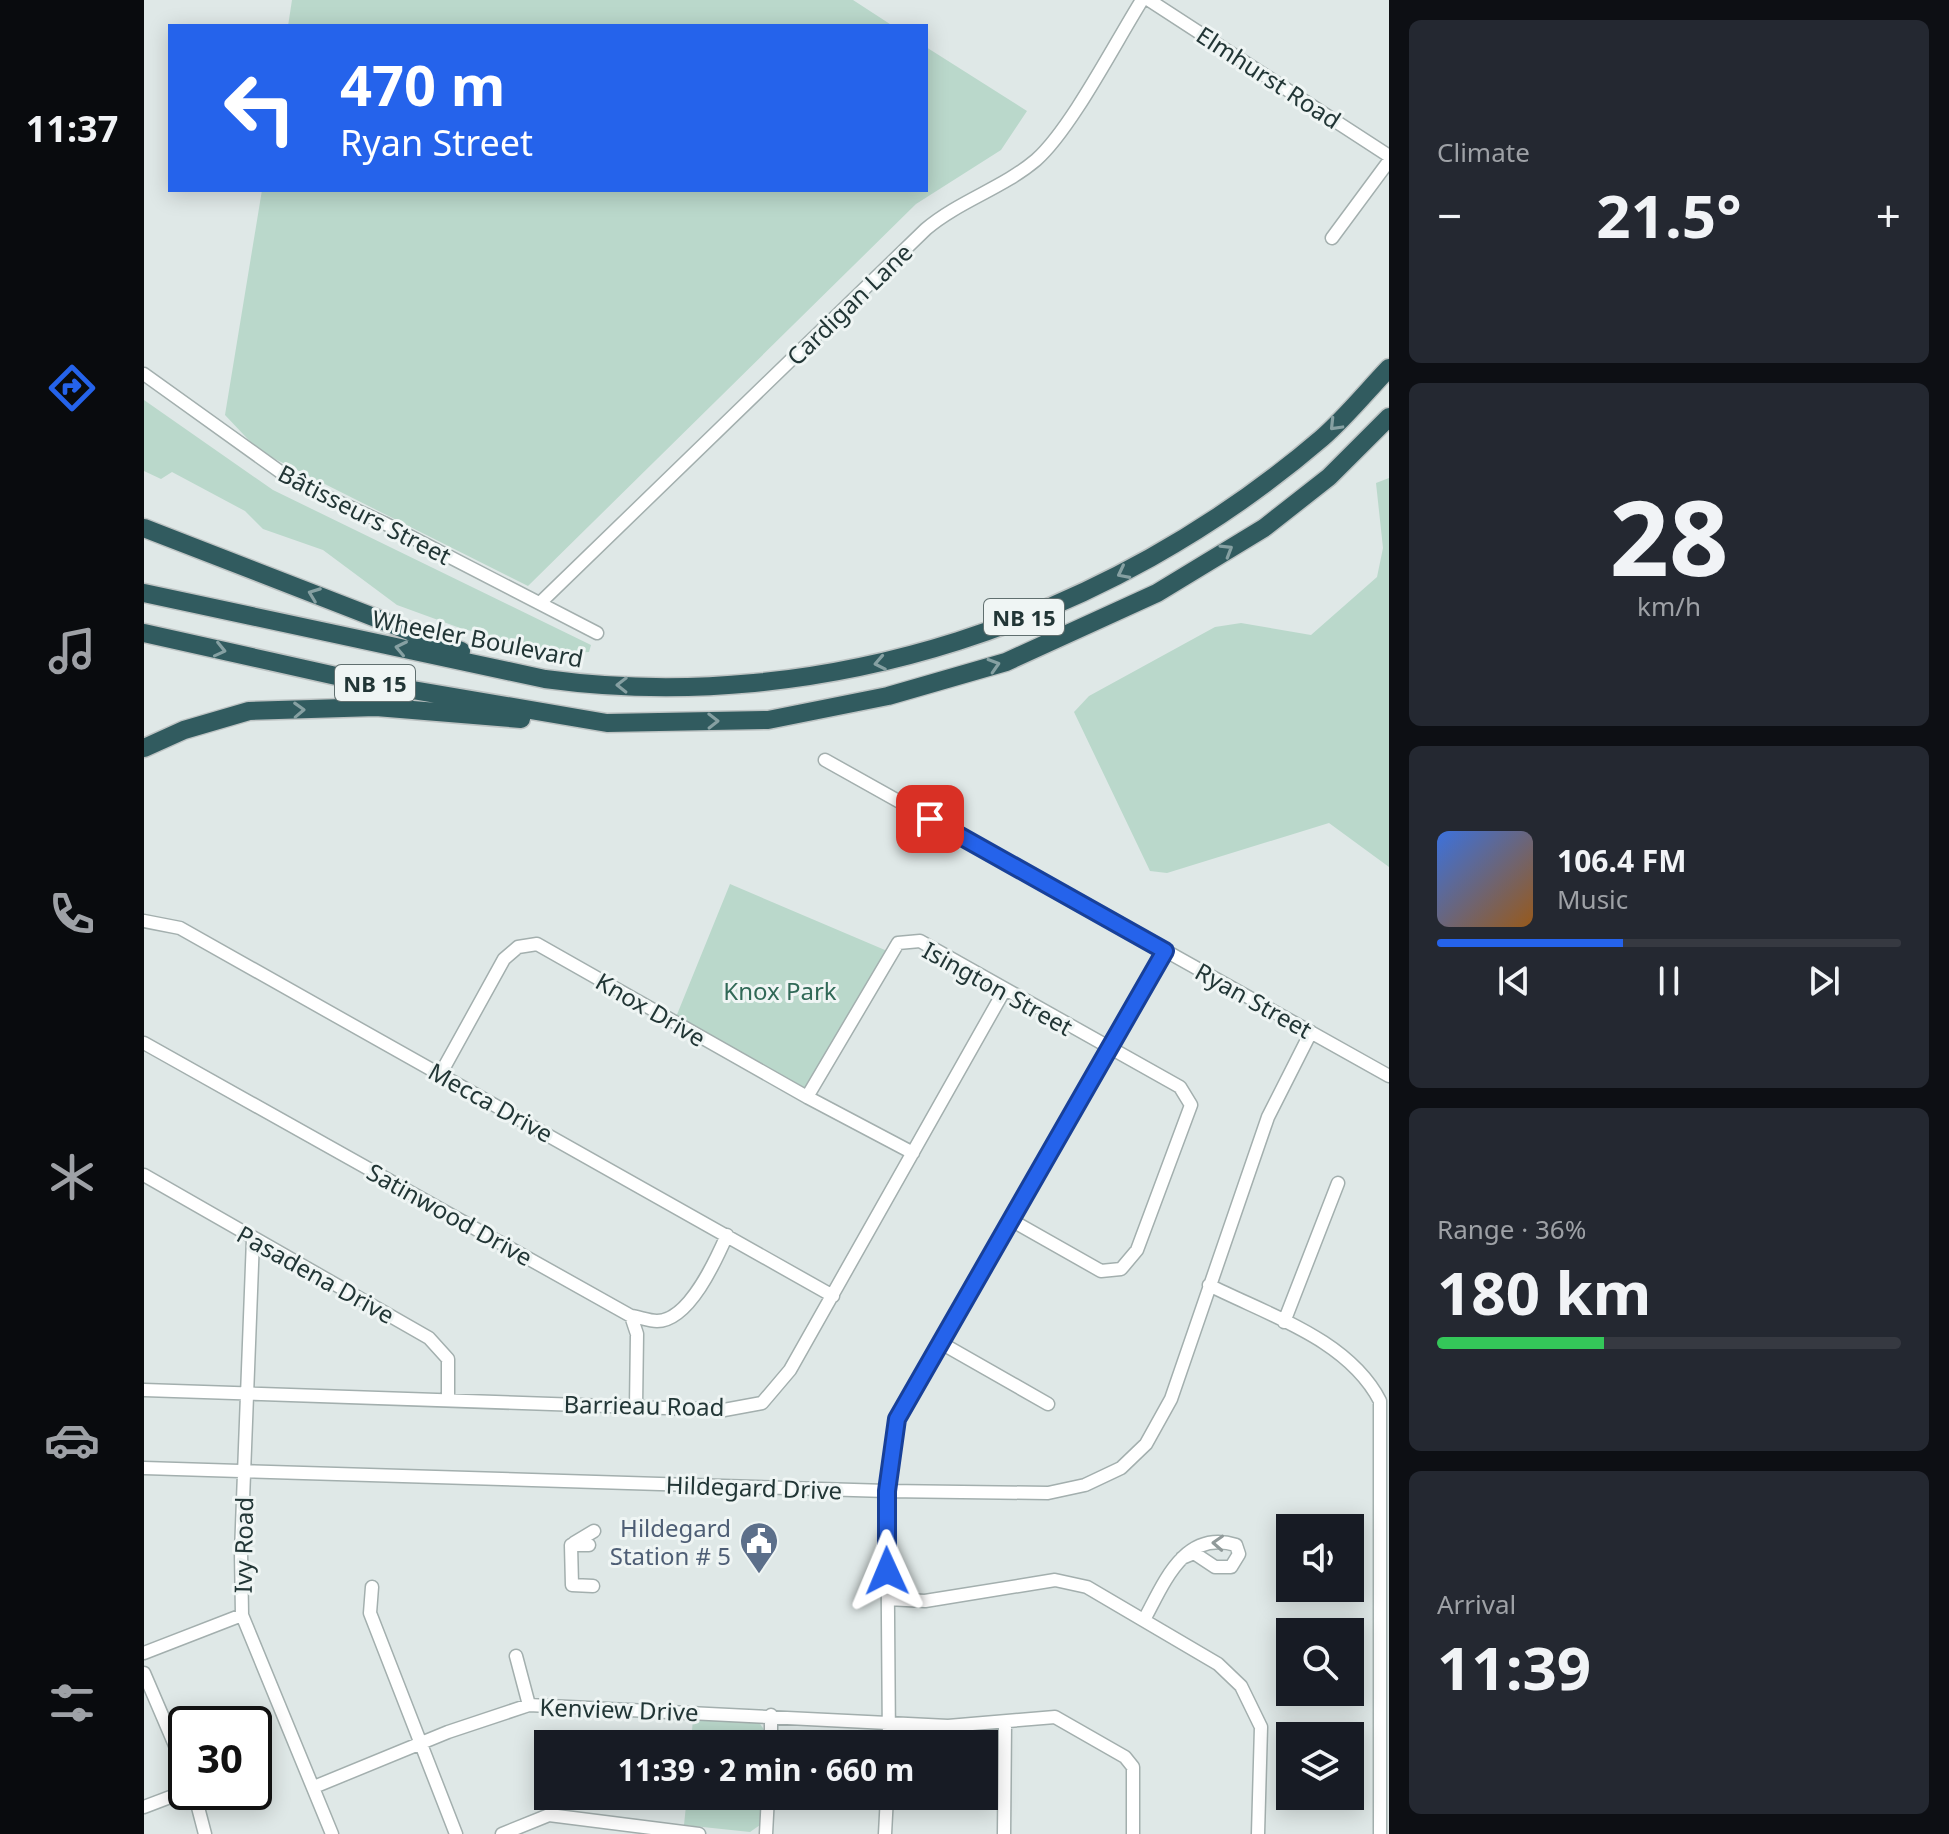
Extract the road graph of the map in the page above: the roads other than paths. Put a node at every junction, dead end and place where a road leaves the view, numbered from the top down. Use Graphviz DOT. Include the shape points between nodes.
graph roads {
  1 [pos="1142,0"];
  2 [pos="1149,0"];
  3 [pos="1389,158"];
  4 [pos="1332,238"];
  5 [pos="1389,368"];
  6 [pos="144,374"];
  7 [pos="1389,417"];
  8 [pos="144,528"];
  9 [pos="144,593"];
  10 [pos="540,603"];
  11 [pos="144,633"];
  12 [pos="597,633"];
  13 [pos="587,684"];
  14 [pos="607,723"];
  15 [pos="144,748"];
  16 [pos="825,760"];
  17 [pos="144,921"];
  18 [pos="1165,951"];
  19 [pos="1004,991"];
  20 [pos="1311,1032"];
  21 [pos="144,1043"];
  22 [pos="1109,1049"];
  23 [pos="441,1073"];
  24 [pos="1389,1076"];
  25 [pos="807,1097"];
  26 [pos="913,1153"];
  27 [pos="144,1175"];
  28 [pos="1338,1183"];
  29 [pos="1011,1220"];
  30 [pos="727,1235"];
  31 [pos="253,1239"];
  32 [pos="1209,1285"];
  33 [pos="833,1296"];
  34 [pos="631,1316"];
  35 [pos="1284,1322"];
  36 [pos="941,1343"];
  37 [pos="144,1390"];
  38 [pos="248,1394"];
  39 [pos="448,1399"];
  40 [pos="1048,1404"];
  41 [pos="636,1407"];
  42 [pos="144,1468"];
  43 [pos="244,1472"];
  44 [pos="887,1491"];
  45 [pos="1384,1506"];
  46 [pos="594,1531"];
  47 [pos="571,1545"];
  48 [pos="589,1545"];
  49 [pos="1182,1558"];
  50 [pos="593,1586"];
  51 [pos="372,1587"];
  52 [pos="888,1599"];
  53 [pos="242,1615"];
  54 [pos="1144,1620"];
  55 [pos="144,1653"];
  56 [pos="516,1656"];
  57 [pos="144,1673"];
  58 [pos="529,1705"];
  59 [pos="771,1715"];
  60 [pos="890,1722"];
  61 [pos="1005,1722"];
  62 [pos="168,1729"];
  63 [pos="771,1730"];
  64 [pos="890,1730"];
  65 [pos="420,1744"];
  66 [pos="314,1787"];
  67 [pos="168,1798"];
  68 [pos="144,1807"];
  69 [pos="199,1810"];
  70 [pos="767,1810"];
  71 [pos="886,1810"];
  72 [pos="1383,1829"];
  73 [pos="205,1834"];
  74 [pos="332,1834"];
  75 [pos="456,1834"];
  76 [pos="502,1834"];
  77 [pos="699,1834"];
  78 [pos="766,1834"];
  79 [pos="885,1834"];
  80 [pos="1004,1834"];
  81 [pos="1133,1834"];
  82 [pos="1258,1834"];
  1 -- 10 [label="street, Cardigan Lane" via="1036,160 926,229"];
  2 -- 3 [label="street, Elmhurst Road"];
  3 -- 4 [label="street"];
  5 -- 13 [label="highway, Wheeler Boulevard / NB 15, one-way" via="1323,437 1220,516 1147,561 1056,605 899,659 810,677 717,687"];
  6 -- 10 [label="street, Bâtisseurs Street" via="293,481"];
  14 -- 7 [label="highway, NB 15, one-way" via="768,720 888,696 1006,662 1157,593 1264,528 1329,477"];
  13 -- 8 [label="highway, one-way" via="453,649"];
  13 -- 9 [label="highway, Wheeler Boulevard / NB 15, one-way"];
  10 -- 12 [label="street, Bâtisseurs Street"];
  11 -- 14 [label="highway, NB 15, one-way" via="354,680"];
  15 -- 14 [label="highway, one-way" via="249,711 376,707"];
  16 -- 18 [label="street, Ryan Street"];
  17 -- 23 [label="street, Mecca Drive" via="180,928"];
  18 -- 20 [label="street, Ryan Street"];
  18 -- 22 [label="street"];
  19 -- 22 [label="street, Isington Street"];
  19 -- 25 [label="street, Isington Street" via="920,941 898,943"];
  19 -- 26 [label="street, Barrieau Road"];
  20 -- 24 [label="street, Ryan Street"];
  20 -- 32 [label="street, Hildegard Drive" via="1268,1117"];
  21 -- 34 [label="street, Satinwood Drive"];
  22 -- 29 [label="street"];
  22 -- 29 [label="street, Isington Street" via="1180,1087 1191,1105 1137,1250 1121,1269 1101,1271"];
  23 -- 25 [label="street, Knox Drive" via="504,959 518,947 537,944"];
  23 -- 30 [label="street, Mecca Drive"];
  25 -- 26 [label="street, Knox Drive"];
  26 -- 33 [label="street, Barrieau Road"];
  27 -- 31 [label="street, Pasadena Drive"];
  28 -- 35 [label="street"];
  29 -- 36 [label="street"];
  30 -- 33 [label="street, Mecca Drive"];
  30 -- 34 [label="street, Satinwood Drive" via="706,1279 677,1314 658,1321"];
  31 -- 38 [label="street, Ivy Road"];
  31 -- 39 [label="street, Pasadena Drive" via="429,1338 448,1359"];
  32 -- 35 [label="street"];
  32 -- 44 [label="street, Hildegard Drive" via="1171,1399 1146,1444 1121,1468 1085,1485 1048,1493"];
  33 -- 41 [label="street, Barrieau Road" via="790,1370 762,1403 724,1410"];
  34 -- 41 [label="street" via="637,1334"];
  35 -- 45 [label="street" via="1342,1353 1375,1390 1380,1401"];
  36 -- 40 [label="street"];
  36 -- 44 [label="street" via="897,1419"];
  37 -- 38 [label="street, Barrieau Road"];
  38 -- 39 [label="street, Barrieau Road"];
  38 -- 43 [label="street, Ivy Road"];
  39 -- 41 [label="street, Barrieau Road"];
  42 -- 43 [label="street, Hildegard Drive"];
  43 -- 44 [label="street, Hildegard Drive"];
  43 -- 53 [label="street, Ivy Road"];
  44 -- 52 [label="street"];
  45 -- 72 [label="street"];
  46 -- 47 [label="street"];
  47 -- 48 [label="street"];
  47 -- 50 [label="street" via="572,1585"];
  49 -- 54 [label="street"];
  51 -- 65 [label="street" via="370,1613"];
  52 -- 54 [label="street" via="925,1601 1055,1580 1087,1587"];
  52 -- 60 [label="street"];
  53 -- 55 [label="street"];
  53 -- 66 [label="street, Ivy Road"];
  54 -- 82 [label="street" via="1218,1664 1241,1686 1261,1727"];
  56 -- 58 [label="street"];
  57 -- 62 [label="street"];
  58 -- 59 [label="street, Kenview Drive"];
  58 -- 65 [label="street, Kenview Drive"];
  59 -- 60 [label="street, Kenview Drive"];
  59 -- 63 [label="street"];
  60 -- 61 [label="street, Kenview Drive"];
  60 -- 64 [label="street"];
  61 -- 80 [label="street"];
  61 -- 81 [label="street, Kenview Drive" via="1055,1717 1125,1757 1133,1767"];
  65 -- 66 [label="street, Kenview Drive"];
  65 -- 75 [label="street"];
  66 -- 74 [label="street, Ivy Road"];
  67 -- 68 [label="street"];
  69 -- 73 [label="street"];
  70 -- 78 [label="street"];
  71 -- 79 [label="street"];
  76 -- 77 [label="street" via="549,1815"];
}
